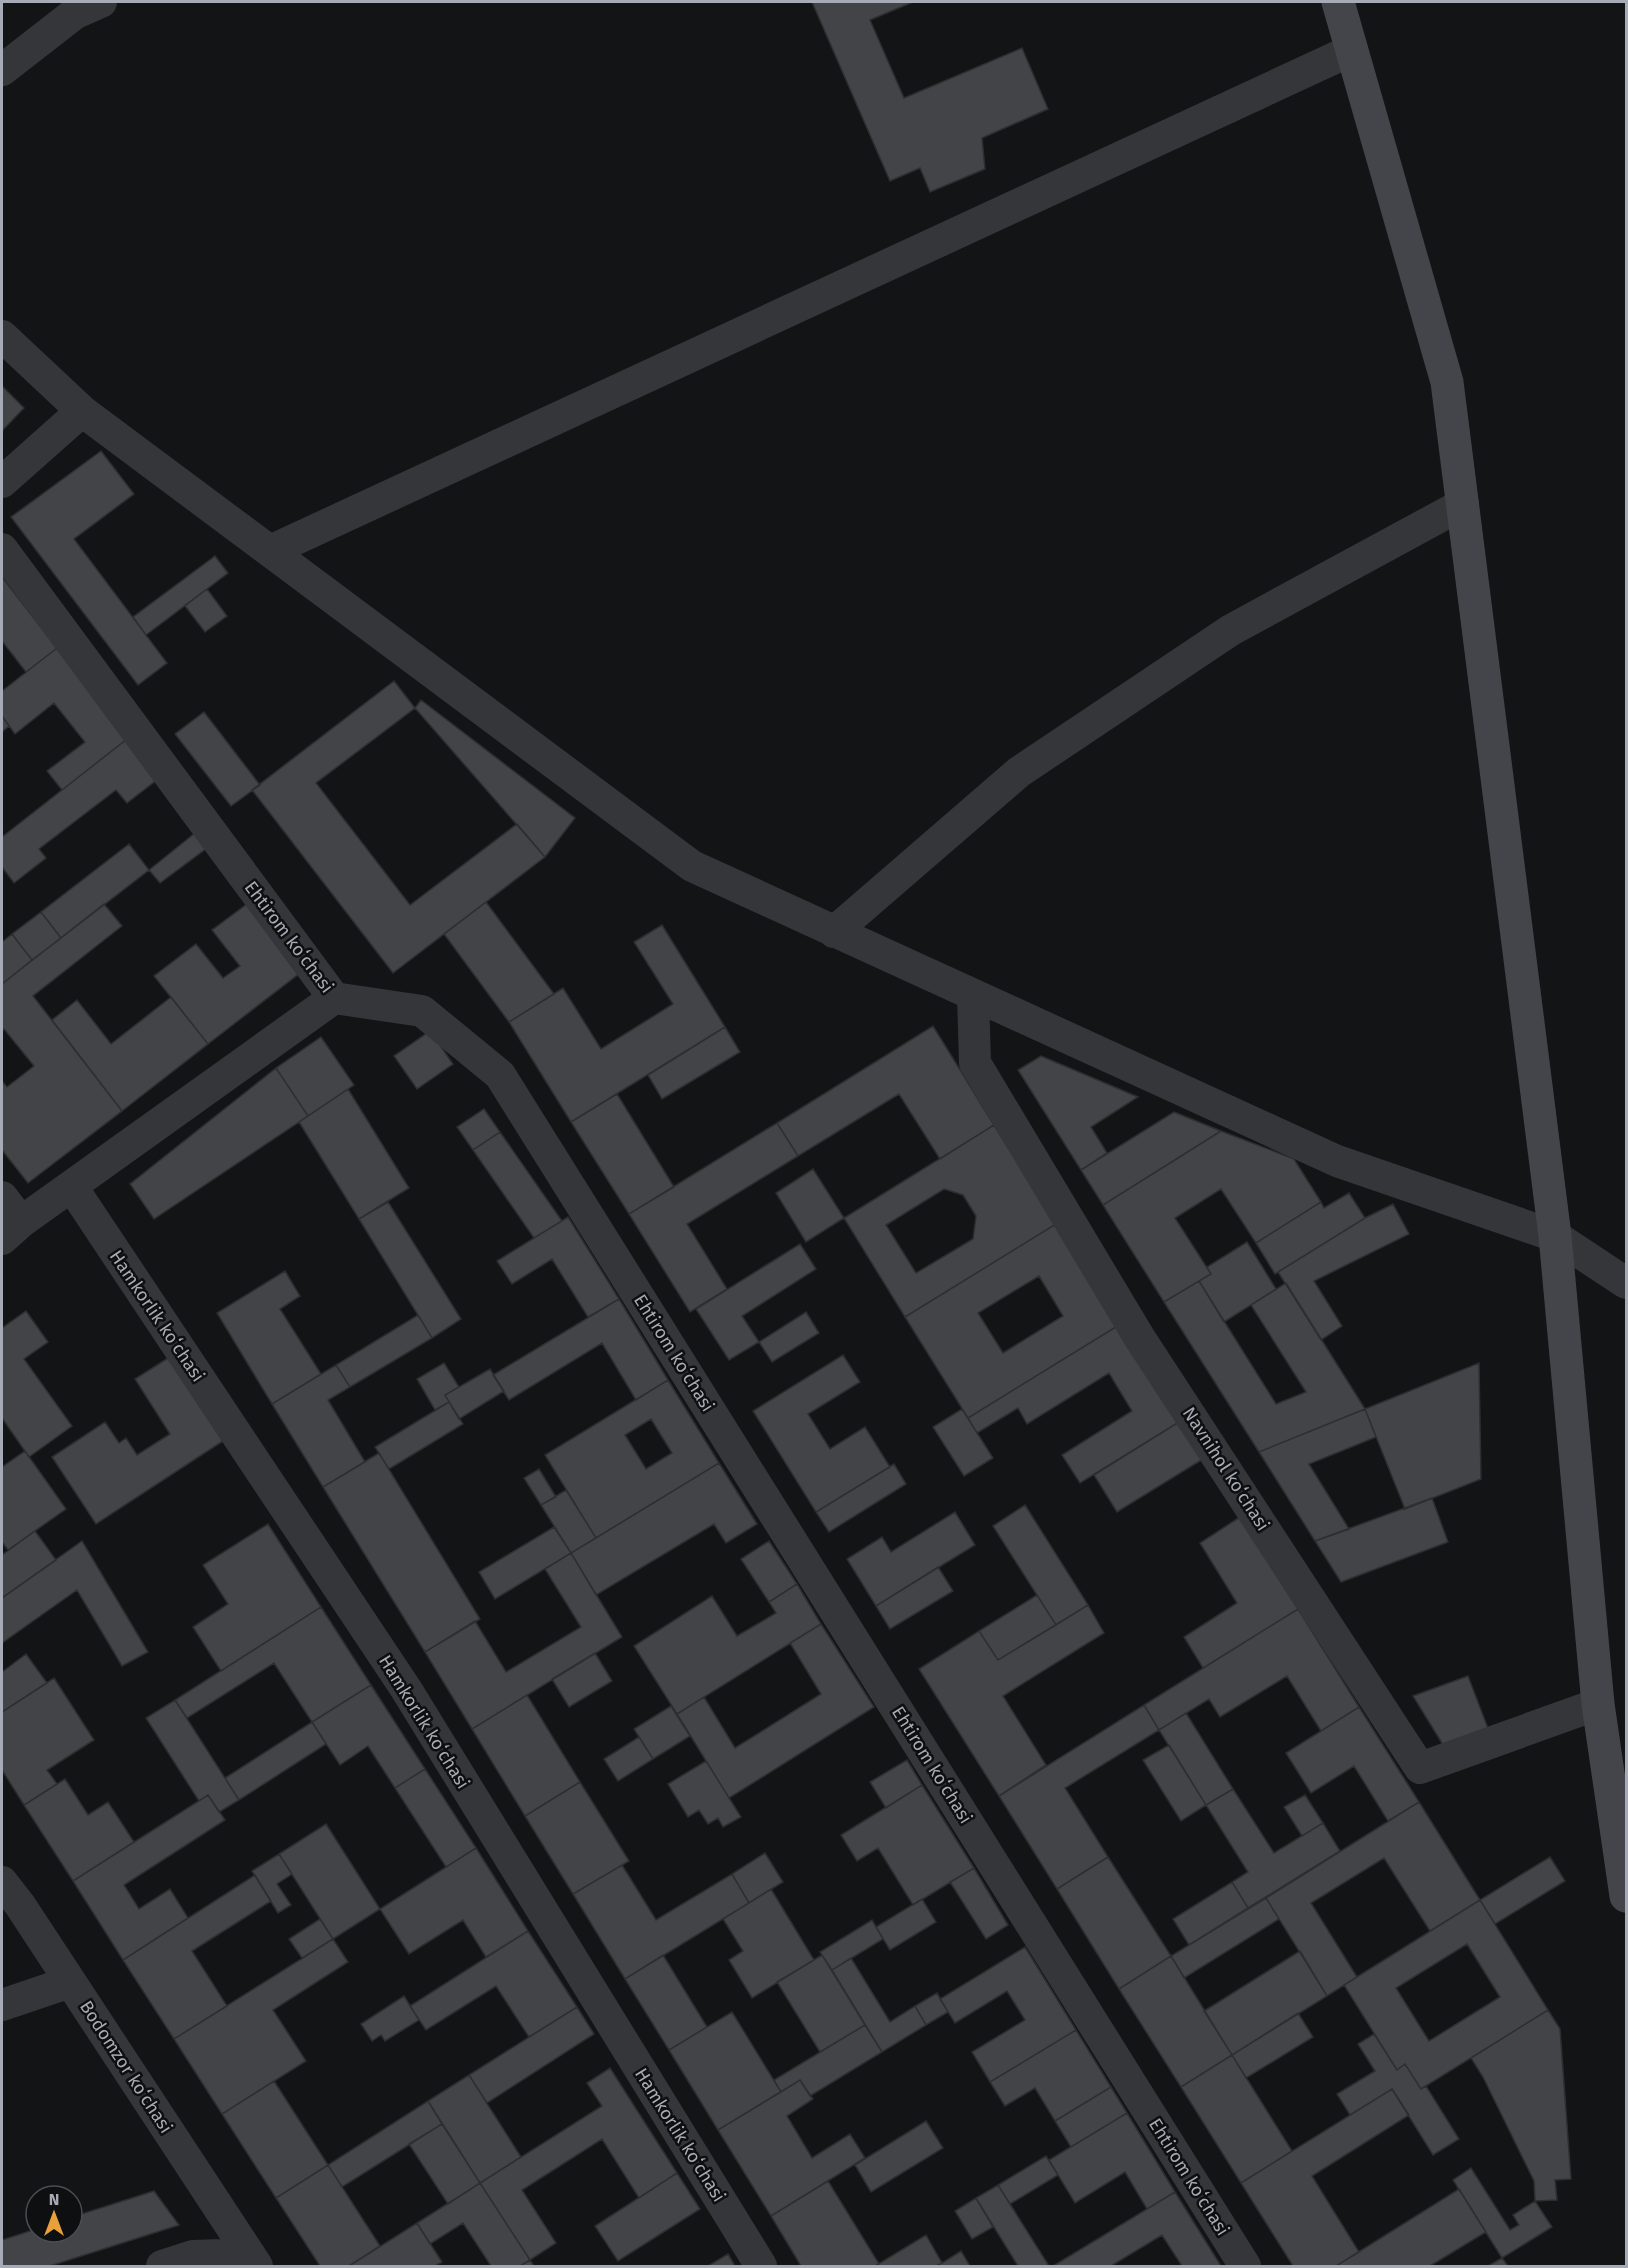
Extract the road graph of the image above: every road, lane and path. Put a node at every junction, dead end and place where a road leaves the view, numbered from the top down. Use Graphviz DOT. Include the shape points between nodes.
graph roads {
  1 [pos="101,2"];
  2 [pos="1338,2"];
  3 [pos="1352,50"];
  4 [pos="2,70"];
  5 [pos="2,336"];
  6 [pos="82,411"];
  7 [pos="2,482"];
  8 [pos="1463,504"];
  9 [pos="2,549"];
  10 [pos="270,551"];
  11 [pos="834,932"];
  12 [pos="973,995"];
  13 [pos="334,998"];
  14 [pos="72,1187"];
  15 [pos="2,1197"];
  16 [pos="11,1230"];
  17 [pos="1555,1236"];
  18 [pos="1626,1283"];
  19 [pos="1598,1704"];
  20 [pos="2,1882"];
  21 [pos="1626,1896"];
  22 [pos="70,1982"];
  23 [pos="2,2005"];
  24 [pos="253,2260"];
  25 [pos="162,2266"];
  26 [pos="761,2266"];
  27 [pos="1245,2266"];
  1 -- 4 [label="street" via="74,14"];
  2 -- 3 [label="main road"];
  3 -- 8 [label="main road" via="1447,382"];
  3 -- 10 [label="street"];
  5 -- 6 [label="street"];
  6 -- 7 [label="street"];
  6 -- 10 [label="street"];
  8 -- 11 [label="street" via="1231,630 1019,772"];
  8 -- 17 [label="main road"];
  9 -- 13 [label="street, Ehtirom koʻchasi"];
  10 -- 11 [label="street" via="692,866"];
  11 -- 12 [label="street"];
  12 -- 17 [label="street" via="1337,1161"];
  12 -- 19 [label="street, Navnihol koʻchasi" via="975,1063 1139,1337 1420,1768"];
  13 -- 14 [label="street"];
  13 -- 27 [label="street, Ehtirom koʻchasi" via="422,1011 500,1075"];
  14 -- 16 [label="street"];
  14 -- 26 [label="street, Hamkorlik koʻchasi" via="406,1689"];
  15 -- 16 [label="street"];
  17 -- 18 [label="street"];
  17 -- 19 [label="main road"];
  19 -- 21 [label="main road"];
  20 -- 22 [label="street, Bodomzor koʻchasi"];
  22 -- 23 [label="street"];
  22 -- 24 [label="street, Bodomzor koʻchasi"];
  24 -- 25 [label="street, Bodomzor koʻchasi" via="193,2256"];
}
